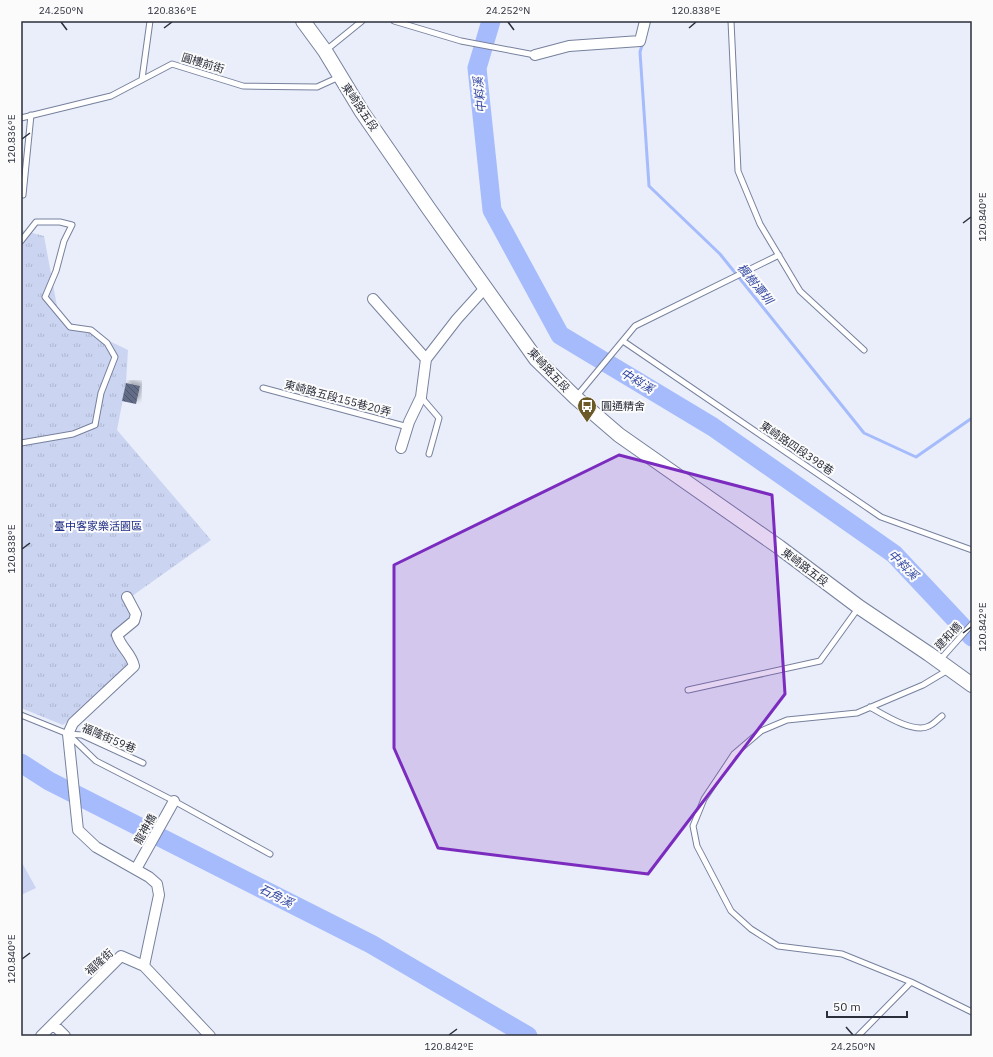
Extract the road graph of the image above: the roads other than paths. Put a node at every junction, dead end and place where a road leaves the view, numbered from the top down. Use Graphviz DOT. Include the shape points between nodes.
graph roads {
  1 [pos="150,21"];
  2 [pos="302,21"];
  3 [pos="362,21"];
  4 [pos="394,21"];
  5 [pos="645,21"];
  6 [pos="731,21"];
  7 [pos="325,51"];
  8 [pos="535,55"];
  9 [pos="339,77"];
  10 [pos="142,80"];
  11 [pos="31,115"];
  12 [pos="21,118"];
  13 [pos="22,195"];
  14 [pos="21,241"];
  15 [pos="779,255"];
  16 [pos="485,288"];
  17 [pos="373,299"];
  18 [pos="623,341"];
  19 [pos="864,350"];
  20 [pos="426,358"];
  21 [pos="263,388"];
  22 [pos="421,397"];
  23 [pos="576,398"];
  24 [pos="408,427"];
  25 [pos="21,443"];
  26 [pos="401,448"];
  27 [pos="429,454"];
  28 [pos="972,550"];
  29 [pos="127,597"];
  30 [pos="859,607"];
  31 [pos="972,624"];
  32 [pos="939,661"];
  33 [pos="972,685"];
  34 [pos="688,690"];
  35 [pos="870,707"];
  36 [pos="21,715"];
  37 [pos="942,716"];
  38 [pos="68,734"];
  39 [pos="143,763"];
  40 [pos="174,801"];
  41 [pos="270,854"];
  42 [pos="136,869"];
  43 [pos="144,966"];
  44 [pos="911,982"];
  45 [pos="972,1012"];
  46 [pos="53,1024"];
  47 [pos="41,1036"];
  48 [pos="65,1036"];
  49 [pos="210,1036"];
  50 [pos="858,1036"];
  1 -- 10 [label="lane"];
  2 -- 7 [label="street, 東崎路五段"];
  3 -- 7 [label="lane"];
  4 -- 8 [label="lane" via="461,41"];
  5 -- 8 [label="street" via="640,41 569,46"];
  6 -- 15 [label="lane" via="738,171 760,224"];
  7 -- 9 [label="street, 東崎路五段"];
  9 -- 10 [label="lane, 圓樓前街" via="316,87 244,86 172,64"];
  9 -- 16 [label="street, 東崎路五段"];
  10 -- 11 [label="lane, 圓樓前街" via="111,96"];
  11 -- 12 [label="lane, 圓樓前街"];
  11 -- 13 [label="lane"];
  14 -- 25 [label="lane" via="36,222 72,225 44,297 70,327 91,330 107,343 115,357 101,393 95,425 73,434"];
  15 -- 18 [label="lane" via="635,326"];
  15 -- 19 [label="lane" via="800,291"];
  16 -- 20 [label="street"];
  16 -- 23 [label="street, 東崎路五段" via="536,359"];
  17 -- 20 [label="street"];
  18 -- 23 [label="lane"];
  18 -- 28 [label="lane, 東崎路四段398巷" via="881,517"];
  20 -- 22 [label="street"];
  21 -- 24 [label="lane, 東崎路五段155巷20弄"];
  22 -- 24 [label="street"];
  22 -- 27 [label="lane" via="439,418"];
  23 -- 30 [label="street, 東崎路五段" via="619,434"];
  24 -- 26 [label="street"];
  29 -- 38 [label="street" via="136,614 134,621 117,635 120,644 133,658 134,666 73,723"];
  30 -- 32 [label="street, 東崎路五段"];
  30 -- 34 [label="lane" via="820,661"];
  31 -- 32 [label="lane, 建和橋"];
  32 -- 33 [label="street, 東崎路五段"];
  32 -- 35 [label="lane, 建和橋" via="923,686"];
  35 -- 37 [label="lane" via="899,723 920,728 929,726"];
  35 -- 44 [label="lane, 建和橋" via="857,713 787,720 761,731 734,754 704,799 692,826 697,846 731,911 751,929 778,946 842,954"];
  36 -- 38 [label="lane"];
  38 -- 39 [label="lane, 福隆街59巷" via="82,735"];
  38 -- 40 [label="lane" via="96,761"];
  38 -- 42 [label="street" via="78,830 96,847"];
  40 -- 41 [label="lane"];
  40 -- 42 [label="street, 龍神橋"];
  42 -- 43 [label="street" via="157,884 158,895"];
  43 -- 46 [label="street, 福隆街" via="121,956"];
  43 -- 49 [label="street, 福隆街"];
  44 -- 45 [label="lane, 建和橋"];
  44 -- 50 [label="lane"];
  46 -- 47 [label="street, 福隆街"];
  46 -- 48 [label="street"];
}
